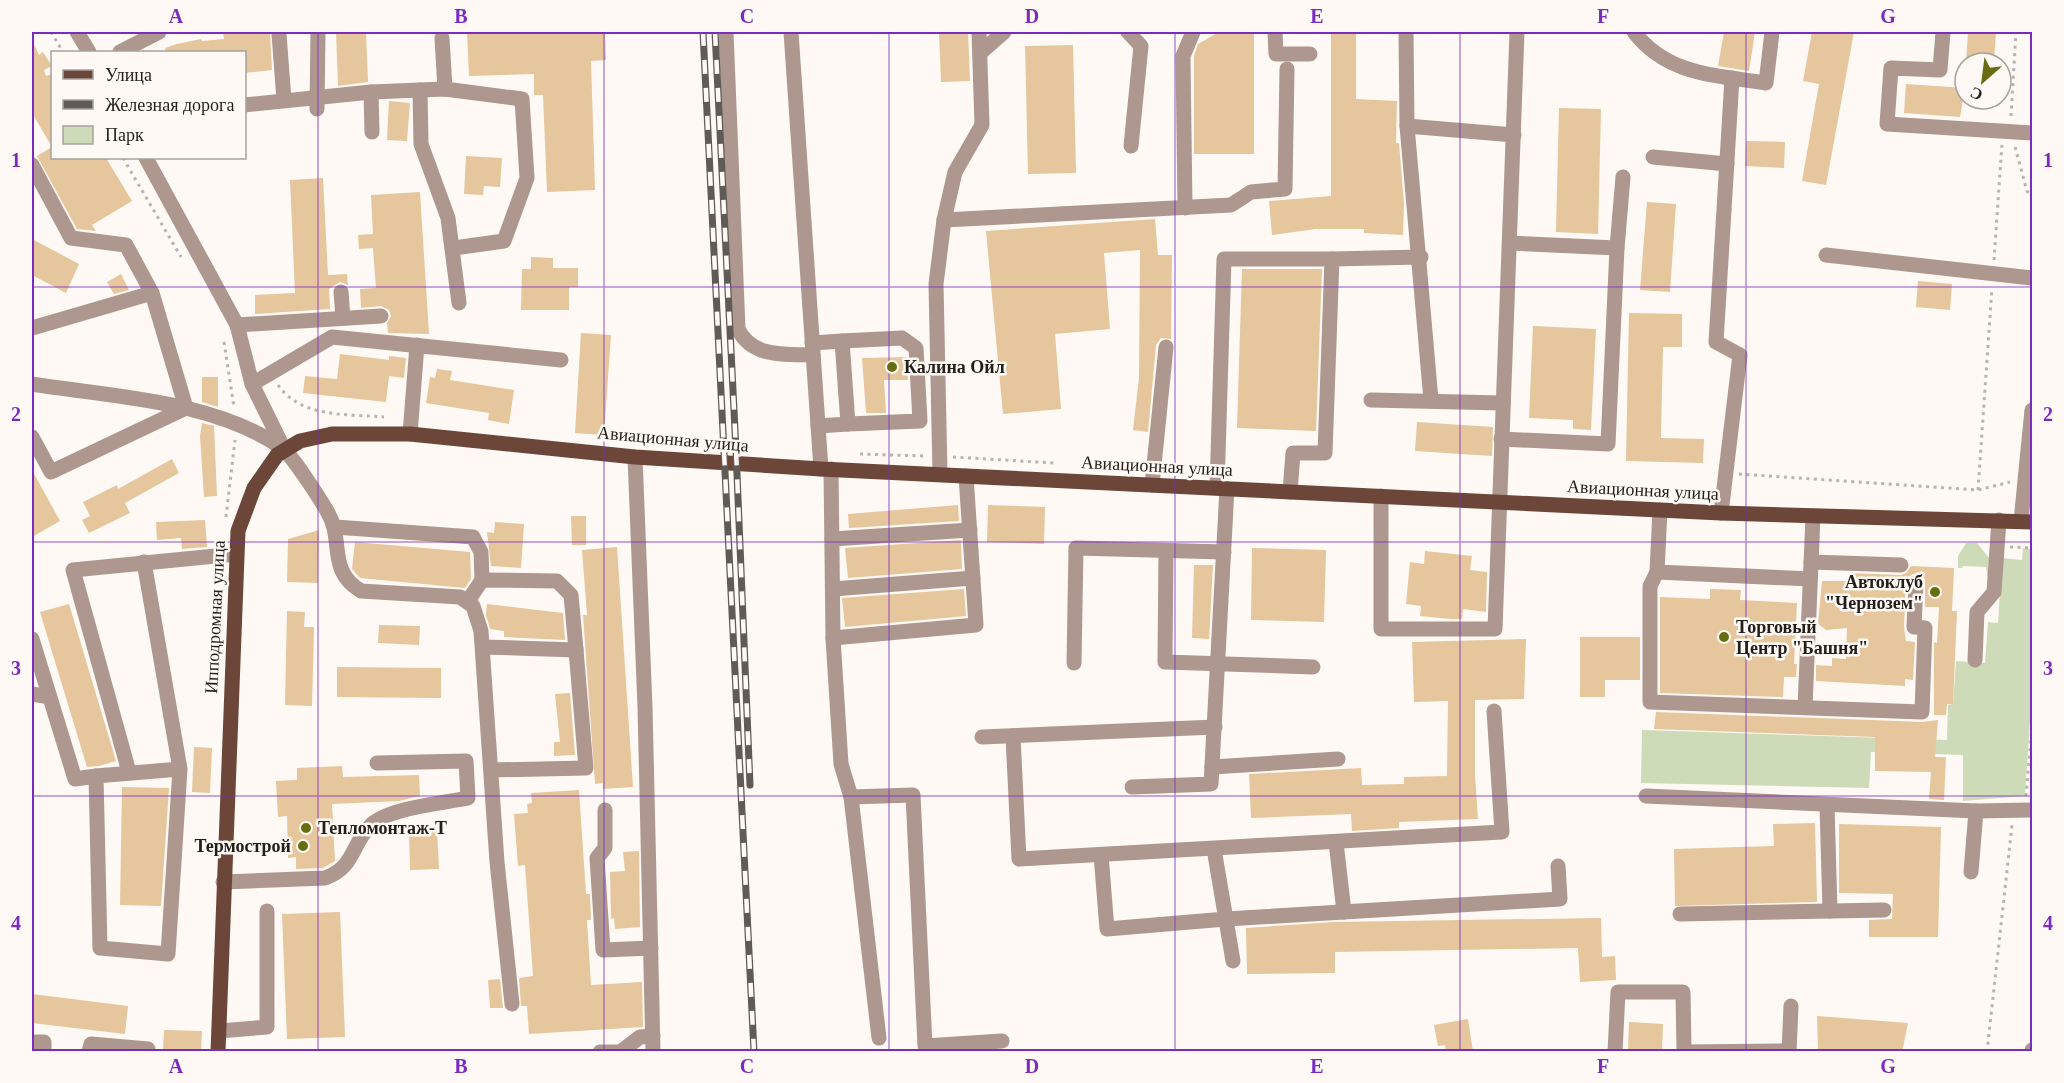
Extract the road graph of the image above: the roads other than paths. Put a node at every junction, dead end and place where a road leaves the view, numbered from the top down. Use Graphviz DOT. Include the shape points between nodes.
graph roads {
  1 [pos="77,32"];
  2 [pos="159,32"];
  3 [pos="318,32"];
  4 [pos="726,32"];
  5 [pos="790,32"];
  6 [pos="979,32"];
  7 [pos="1004,32"];
  8 [pos="1128,32"];
  9 [pos="1194,32"];
  10 [pos="1275,32"];
  11 [pos="1406,32"];
  12 [pos="1517,32"];
  13 [pos="1634,32"];
  14 [pos="1772,32"];
  15 [pos="1943,32"];
  16 [pos="279,34"];
  17 [pos="442,38"];
  18 [pos="88,51"];
  19 [pos="122,51"];
  20 [pos="980,53"];
  21 [pos="1310,54"];
  22 [pos="1287,69"];
  23 [pos="1732,78"];
  24 [pos="445,89"];
  25 [pos="420,90"];
  26 [pos="371,92"];
  27 [pos="284,100"];
  28 [pos="317,103"];
  29 [pos="246,105"];
  30 [pos="1407,126"];
  31 [pos="372,132"];
  32 [pos="2032,133"];
  33 [pos="1514,135"];
  34 [pos="1131,146"];
  35 [pos="1653,157"];
  36 [pos="147,159"];
  37 [pos="1727,164"];
  38 [pos="32,165"];
  39 [pos="1623,177"];
  40 [pos="1185,208"];
  41 [pos="944,220"];
  42 [pos="1510,243"];
  43 [pos="1617,248"];
  44 [pos="454,249"];
  45 [pos="1826,255"];
  46 [pos="1421,257"];
  47 [pos="1332,259"];
  48 [pos="2032,278"];
  49 [pos="341,292"];
  50 [pos="152,293"];
  51 [pos="459,303"];
  52 [pos="381,316"];
  53 [pos="343,318"];
  54 [pos="237,325"];
  55 [pos="32,328"];
  56 [pos="842,341"];
  57 [pos="417,345"];
  58 [pos="1166,347"];
  59 [pos="812,349"];
  60 [pos="561,360"];
  61 [pos="32,384"];
  62 [pos="252,384"];
  63 [pos="1371,400"];
  64 [pos="1431,400"];
  65 [pos="1503,403"];
  66 [pos="186,408"];
  67 [pos="2032,410"];
  68 [pos="848,424"];
  69 [pos="818,426"];
  70 [pos="410,427"];
  71 [pos="32,437"];
  72 [pos="1501,439"];
  73 [pos="284,449"];
  74 [pos="635,457"];
  75 [pos="826,469"];
  76 [pos="940,474"];
  77 [pos="966,476"];
  78 [pos="1152,485"];
  79 [pos="1222,489"];
  80 [pos="1290,492"];
  81 [pos="1381,496"];
  82 [pos="1498,502"];
  83 [pos="1660,510"];
  84 [pos="1721,513"];
  85 [pos="1813,516"];
  86 [pos="1999,520"];
  87 [pos="2027,521"];
  88 [pos="335,527"];
  89 [pos="970,530"];
  90 [pos="832,539"];
  91 [pos="1166,551"];
  92 [pos="1224,552"];
  93 [pos="236,554"];
  94 [pos="144,562"];
  95 [pos="1811,562"];
  96 [pos="1901,566"];
  97 [pos="1657,572"];
  98 [pos="973,578"];
  99 [pos="1810,579"];
  100 [pos="482,580"];
  101 [pos="1916,583"];
  102 [pos="833,589"];
  103 [pos="468,601"];
  104 [pos="833,638"];
  105 [pos="32,639"];
  106 [pos="483,646"];
  107 [pos="576,650"];
  108 [pos="1974,660"];
  109 [pos="1074,663"];
  110 [pos="1218,664"];
  111 [pos="1312,667"];
  112 [pos="32,694"];
  113 [pos="50,697"];
  114 [pos="1805,707"];
  115 [pos="1494,711"];
  116 [pos="1215,727"];
  117 [pos="1013,736"];
  118 [pos="982,738"];
  119 [pos="1338,759"];
  120 [pos="377,763"];
  121 [pos="1212,767"];
  122 [pos="180,769"];
  123 [pos="492,770"];
  124 [pos="129,772"];
  125 [pos="96,776"];
  126 [pos="1132,787"];
  127 [pos="1646,796"];
  128 [pos="851,797"];
  129 [pos="1827,805"];
  130 [pos="604,810"];
  131 [pos="2032,810"];
  132 [pos="1976,811"];
  133 [pos="1336,842"];
  134 [pos="1215,849"];
  135 [pos="1101,855"];
  136 [pos="1558,866"];
  137 [pos="1971,872"];
  138 [pos="223,882"];
  139 [pos="1884,910"];
  140 [pos="267,911"];
  141 [pos="1830,911"];
  142 [pos="1344,912"];
  143 [pos="1680,914"];
  144 [pos="1226,919"];
  145 [pos="651,948"];
  146 [pos="1233,961"];
  147 [pos="512,1004"];
  148 [pos="1791,1006"];
  149 [pos="219,1031"];
  150 [pos="879,1038"];
  151 [pos="1002,1041"];
  152 [pos="32,1042"];
  153 [pos="653,1044"];
  154 [pos="148,1049"];
  155 [pos="623,1051"];
  156 [pos="1684,1051"];
  157 [pos="1789,1051"];
  158 [pos="44,1052"];
  159 [pos="89,1052"];
  160 [pos="218,1052"];
  161 [pos="600,1052"];
  162 [pos="1615,1052"];
  1 -- 18 [label="street"];
  2 -- 19 [label="street"];
  3 -- 28 [label="street"];
  4 -- 59 [label="street" via="738,329 747,344 770,353"];
  5 -- 59 [label="street"];
  6 -- 20 [label="street"];
  7 -- 20 [label="street"];
  8 -- 34 [label="street" via="1141,46"];
  9 -- 40 [label="street" via="1183,56"];
  10 -- 21 [label="street" via="1276,54"];
  11 -- 30 [label="street"];
  12 -- 33 [label="street"];
  13 -- 23 [label="street" via="1651,51 1677,67"];
  14 -- 23 [label="street" via="1766,83"];
  15 -- 32 [label="street" via="1940,70 1891,68 1887,124"];
  16 -- 27 [label="street"];
  17 -- 24 [label="street"];
  20 -- 41 [label="street" via="982,125 955,172"];
  22 -- 40 [label="street" via="1285,189 1251,192 1231,205"];
  23 -- 37 [label="street"];
  24 -- 25 [label="street"];
  24 -- 44 [label="street" via="522,99 527,177 504,241"];
  25 -- 26 [label="street"];
  25 -- 44 [label="street" via="421,144 448,218"];
  26 -- 28 [label="street"];
  26 -- 31 [label="street"];
  27 -- 28 [label="street"];
  27 -- 29 [label="street"];
  30 -- 33 [label="street"];
  30 -- 46 [label="street"];
  33 -- 42 [label="street"];
  35 -- 37 [label="street"];
  36 -- 54 [label="street"];
  37 -- 84 [label="street" via="1716,342 1740,355"];
  38 -- 50 [label="street" via="71,238 126,245"];
  39 -- 43 [label="street"];
  40 -- 41 [label="street"];
  41 -- 76 [label="street" via="936,284"];
  42 -- 43 [label="street"];
  42 -- 65 [label="street"];
  43 -- 72 [label="street" via="1608,444"];
  44 -- 51 [label="street"];
  45 -- 48 [label="street"];
  46 -- 47 [label="street"];
  46 -- 64 [label="street"];
  47 -- 79 [label="street" via="1224,259"];
  47 -- 80 [label="street" via="1325,453 1293,453"];
  49 -- 53 [label="street"];
  50 -- 55 [label="street"];
  50 -- 66 [label="street"];
  52 -- 53 [label="street"];
  53 -- 54 [label="street"];
  54 -- 62 [label="street"];
  56 -- 59 [label="street"];
  56 -- 68 [label="street"];
  56 -- 68 [label="street" via="902,338 916,348 920,421"];
  57 -- 60 [label="street"];
  57 -- 62 [label="street" via="332,337"];
  57 -- 70 [label="street"];
  58 -- 78 [label="street"];
  59 -- 69 [label="street"];
  61 -- 66 [label="street"];
  62 -- 73 [label="street"];
  63 -- 64 [label="street"];
  64 -- 65 [label="street"];
  65 -- 72 [label="street"];
  66 -- 71 [label="street" via="51,472"];
  66 -- 73 [label="street" via="236,424"];
  67 -- 87 [label="street"];
  68 -- 69 [label="street"];
  69 -- 75 [label="street"];
  70 -- 73 [label="main road, Авиационная улица" via="332,434"];
  70 -- 74 [label="main road, Авиационная улица"];
  72 -- 82 [label="street"];
  73 -- 88 [label="street"];
  73 -- 93 [label="main road, Ипподромная улица" via="270,462 254,488 238,531"];
  74 -- 75 [label="main road, Авиационная улица"];
  74 -- 145 [label="street"];
  75 -- 76 [label="main road, Авиационная улица"];
  75 -- 90 [label="street"];
  76 -- 77 [label="main road, Авиационная улица"];
  77 -- 78 [label="main road, Авиационная улица"];
  77 -- 89 [label="street"];
  78 -- 79 [label="main road, Авиационная улица"];
  79 -- 80 [label="main road, Авиационная улица"];
  79 -- 92 [label="street"];
  80 -- 81 [label="main road, Авиационная улица"];
  81 -- 82 [label="main road, Авиационная улица"];
  81 -- 82 [label="street" via="1381,629 1495,629"];
  82 -- 83 [label="main road, Авиационная улица"];
  83 -- 84 [label="main road, Авиационная улица"];
  83 -- 97 [label="street"];
  84 -- 85 [label="main road, Авиационная улица"];
  85 -- 86 [label="main road, Авиационная улица"];
  85 -- 95 [label="street"];
  86 -- 87 [label="main road, Авиационная улица"];
  86 -- 108 [label="street" via="1994,592 1977,612"];
  88 -- 100 [label="street" via="473,537 482,552"];
  88 -- 103 [label="street" via="338,567 352,586 361,591 454,596"];
  89 -- 90 [label="street"];
  89 -- 98 [label="street"];
  90 -- 102 [label="street"];
  91 -- 92 [label="street"];
  91 -- 109 [label="street" via="1076,548"];
  91 -- 110 [label="street" via="1165,662"];
  92 -- 110 [label="street"];
  93 -- 94 [label="street"];
  93 -- 138 [label="main road, Ипподромная улица"];
  94 -- 122 [label="street"];
  94 -- 124 [label="street" via="73,570"];
  95 -- 96 [label="street"];
  95 -- 99 [label="street"];
  97 -- 99 [label="street"];
  97 -- 114 [label="street" via="1650,586 1650,702"];
  98 -- 102 [label="street"];
  98 -- 104 [label="street" via="976,625"];
  99 -- 114 [label="street"];
  100 -- 103 [label="street"];
  100 -- 107 [label="street" via="550,579 563,584 574,603"];
  101 -- 114 [label="street" via="1914,627 1925,628 1922,712"];
  102 -- 104 [label="street"];
  103 -- 106 [label="street" via="478,617"];
  104 -- 128 [label="street" via="841,764"];
  105 -- 113 [label="street"];
  106 -- 107 [label="street"];
  106 -- 123 [label="street"];
  107 -- 123 [label="street" via="586,768"];
  110 -- 111 [label="street"];
  110 -- 116 [label="street"];
  112 -- 113 [label="street"];
  113 -- 125 [label="street" via="75,779"];
  115 -- 133 [label="street" via="1502,832"];
  116 -- 117 [label="street"];
  116 -- 121 [label="street"];
  117 -- 118 [label="street"];
  117 -- 135 [label="street" via="1019,860"];
  119 -- 121 [label="street"];
  120 -- 138 [label="street" via="466,761 468,798 420,807 375,822 349,861 334,875"];
  121 -- 126 [label="street" via="1211,784"];
  122 -- 124 [label="street"];
  122 -- 125 [label="street" via="168,954 100,948"];
  123 -- 147 [label="street"];
  124 -- 125 [label="street"];
  127 -- 129 [label="street"];
  128 -- 150 [label="street"];
  128 -- 151 [label="street" via="913,795 925,1046"];
  129 -- 132 [label="street"];
  129 -- 141 [label="street"];
  130 -- 145 [label="street" via="605,848 597,858 603,950"];
  131 -- 132 [label="street"];
  132 -- 137 [label="street"];
  133 -- 134 [label="street"];
  133 -- 142 [label="street"];
  134 -- 135 [label="street"];
  134 -- 144 [label="street"];
  135 -- 144 [label="street" via="1107,929"];
  136 -- 142 [label="street" via="1560,899"];
  138 -- 149 [label="main road, Ипподромная улица"];
  139 -- 141 [label="street"];
  140 -- 149 [label="street" via="267,1027"];
  141 -- 143 [label="street"];
  142 -- 144 [label="street"];
  144 -- 146 [label="street"];
  145 -- 153 [label="street"];
  148 -- 157 [label="street"];
  149 -- 160 [label="main road, Ипподромная улица"];
  152 -- 158 [label="street" via="44,1042"];
  153 -- 155 [label="street" via="640,1036"];
  154 -- 159 [label="street" via="91,1044"];
  155 -- 161 [label="street"];
  156 -- 157 [label="street"];
  156 -- 162 [label="street" via="1683,992 1618,992"];
}
